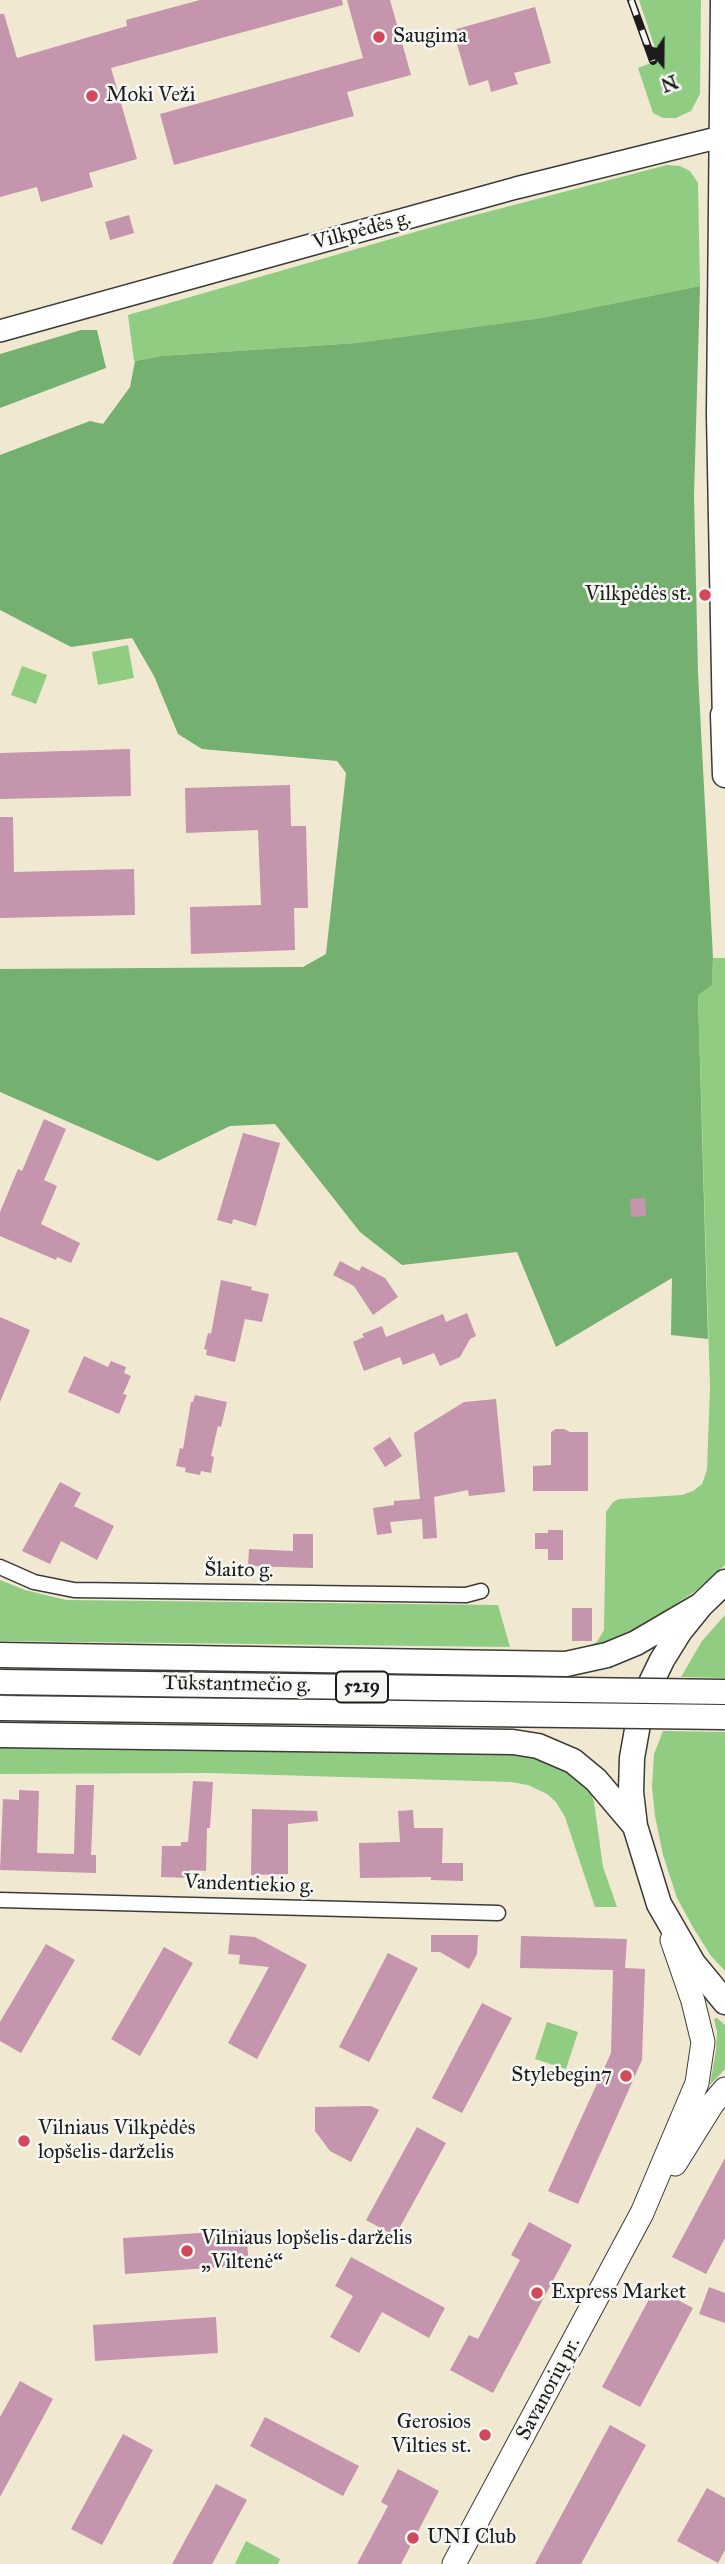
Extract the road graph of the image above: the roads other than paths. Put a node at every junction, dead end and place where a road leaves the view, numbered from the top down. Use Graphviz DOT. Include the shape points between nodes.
graph roads {
  1 [pos="723,0"];
  2 [pos="723,136"];
  3 [pos="0,331"];
  4 [pos="724,721"];
  5 [pos="725,775"];
  6 [pos="0,1567"];
  7 [pos="725,1582"];
  8 [pos="481,1591"];
  9 [pos="701,1605"];
  10 [pos="0,1656"];
  11 [pos="0,1682"];
  12 [pos="725,1692"];
  13 [pos="0,1707"];
  14 [pos="725,1717"];
  15 [pos="0,1735"];
  16 [pos="635,1826"];
  17 [pos="0,1900"];
  18 [pos="659,1904"];
  19 [pos="498,1913"];
  20 [pos="725,2002"];
  21 [pos="725,2089"];
  22 [pos="642,2213"];
  23 [pos="454,2564"];
  1 -- 2 [label="highway"];
  2 -- 3 [label="main road, Vilkpėdės g."];
  2 -- 4 [label="highway" via="719,415"];
  4 -- 5 [label="highway"];
  6 -- 8 [label="street, Šlaito g." via="34,1582 74,1590 466,1595"];
  7 -- 9 [label="highway"];
  9 -- 10 [label="highway" via="636,1643 566,1664"];
  9 -- 16 [label="highway" via="662,1660 638,1724 631,1781"];
  11 -- 12 [label="highway, Tūkstantmečio g. / 5219, bridge"];
  13 -- 14 [label="highway, Tūkstantmečio g. / 5219, bridge"];
  15 -- 16 [label="highway" via="513,1742 538,1746 573,1761 596,1780"];
  16 -- 18 [label="highway"];
  17 -- 19 [label="street, Vandentiekio g."];
  18 -- 20 [label="highway" via="693,1963"];
  18 -- 22 [label="main road, Savanorių pr." via="703,2042 697,2083"];
  21 -- 22 [label="main road, Savanorių pr."];
  22 -- 23 [label="main road, Savanorių pr."];
}
